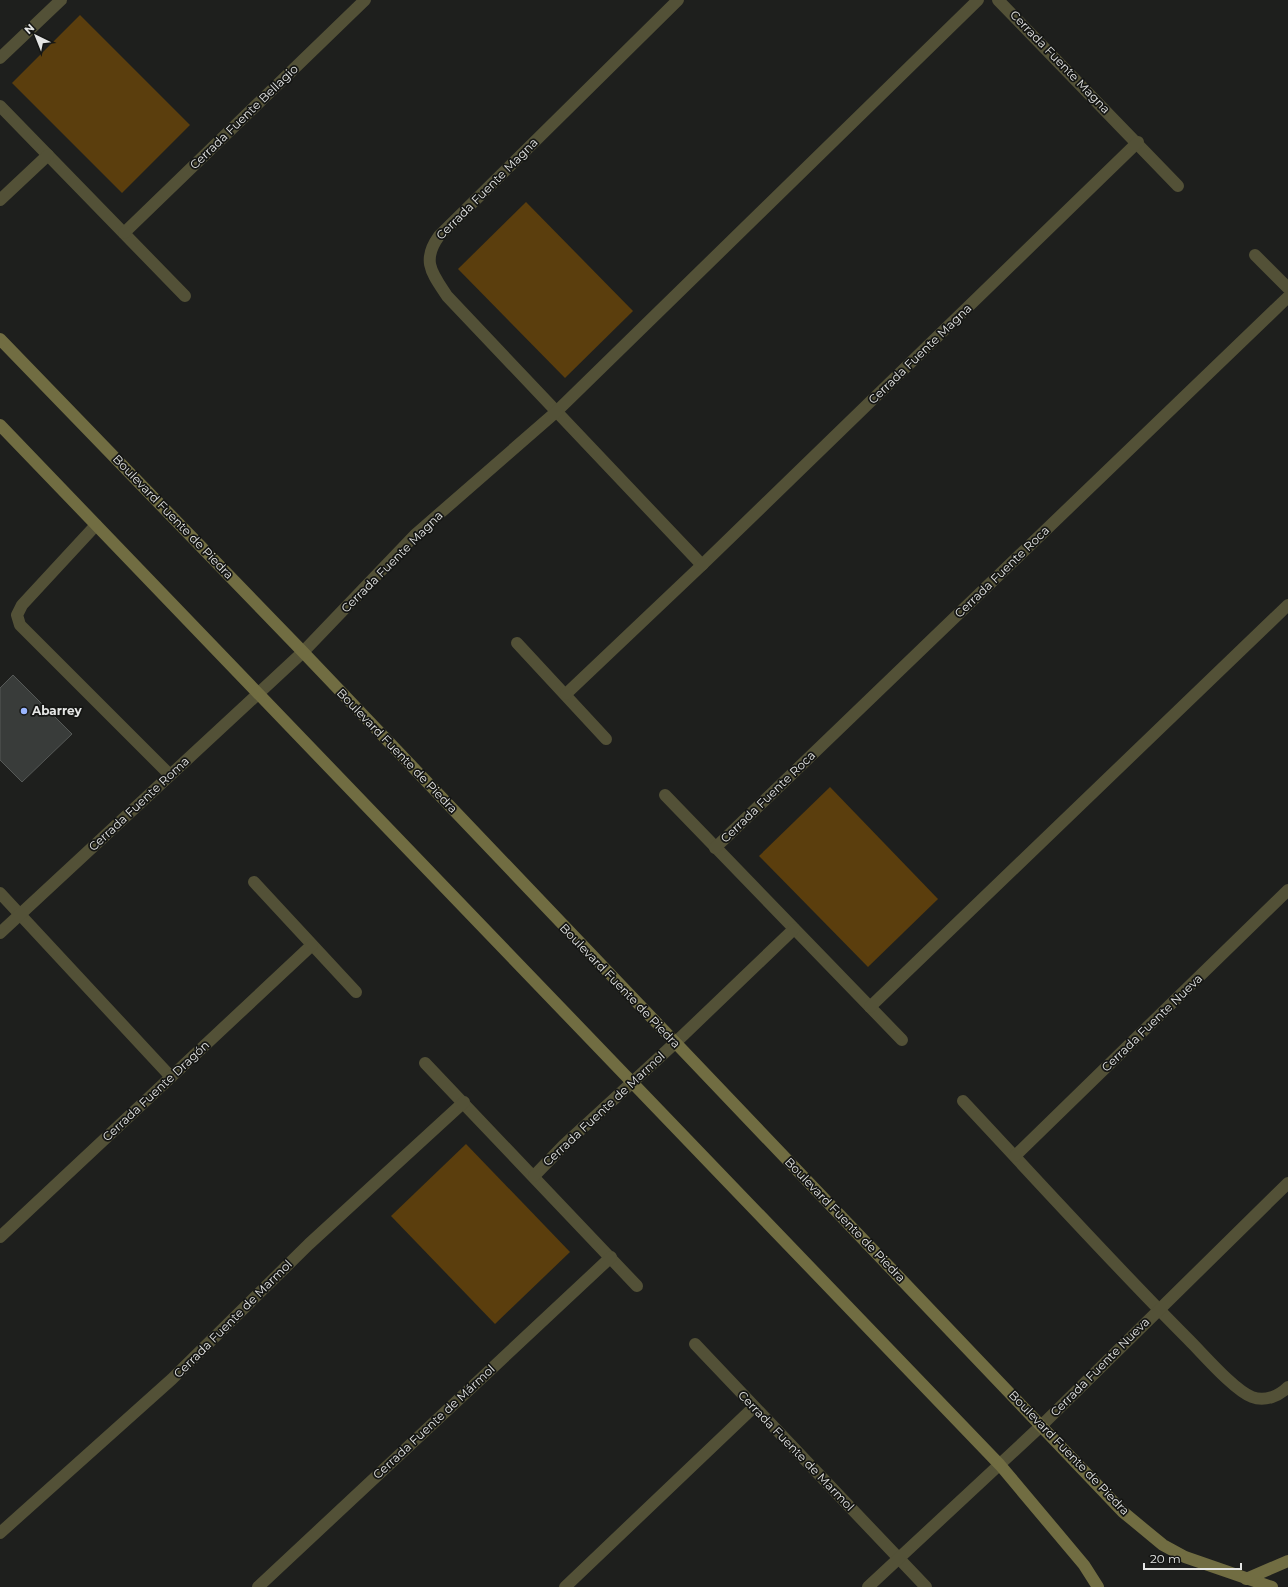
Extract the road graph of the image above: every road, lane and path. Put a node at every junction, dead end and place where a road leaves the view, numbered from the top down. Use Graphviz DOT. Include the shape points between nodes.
graph roads {
  1 [pos="61,0"];
  2 [pos="365,0"];
  3 [pos="678,0"];
  4 [pos="978,0"];
  5 [pos="998,0"];
  6 [pos="0,58"];
  7 [pos="0,106"];
  8 [pos="1138,142"];
  9 [pos="48,156"];
  10 [pos="1178,186"];
  11 [pos="0,200"];
  12 [pos="124,233"];
  13 [pos="1255,255"];
  14 [pos="1288,288"];
  15 [pos="185,296"];
  16 [pos="1288,296"];
  17 [pos="0,339"];
  18 [pos="556,412"];
  19 [pos="0,425"];
  20 [pos="96,525"];
  21 [pos="702,566"];
  22 [pos="1288,605"];
  23 [pos="517,642"];
  24 [pos="303,652"];
  25 [pos="258,694"];
  26 [pos="566,694"];
  27 [pos="606,739"];
  28 [pos="170,775"];
  29 [pos="665,795"];
  30 [pos="716,848"];
  31 [pos="254,882"];
  32 [pos="1288,890"];
  33 [pos="0,893"];
  34 [pos="20,914"];
  35 [pos="794,928"];
  36 [pos="0,933"];
  37 [pos="312,945"];
  38 [pos="356,992"];
  39 [pos="870,1007"];
  40 [pos="902,1040"];
  41 [pos="675,1043"];
  42 [pos="425,1063"];
  43 [pos="171,1077"];
  44 [pos="632,1081"];
  45 [pos="963,1101"];
  46 [pos="464,1102"];
  47 [pos="1015,1156"];
  48 [pos="534,1176"];
  49 [pos="1288,1183"];
  50 [pos="0,1237"];
  51 [pos="611,1258"];
  52 [pos="637,1286"];
  53 [pos="1158,1309"];
  54 [pos="695,1344"];
  55 [pos="1288,1387"];
  56 [pos="754,1407"];
  57 [pos="1042,1425"];
  58 [pos="1000,1465"];
  59 [pos="0,1533"];
  60 [pos="898,1558"];
  61 [pos="1288,1561"];
  62 [pos="1246,1579"];
  63 [pos="258,1587"];
  64 [pos="565,1587"];
  65 [pos="868,1587"];
  66 [pos="926,1587"];
  67 [pos="1098,1587"];
  68 [pos="1272,1587"];
  1 -- 6 [label="street"];
  2 -- 12 [label="street, Cerrada Fuente Bellagio"];
  3 -- 18 [label="street, Cerrada Fuente Magna" via="439,236 430,250 429,260 433,275 447,296"];
  4 -- 18 [label="street, Cerrada Fuente Magna"];
  5 -- 8 [label="street, Cerrada Fuente Magna"];
  7 -- 9 [label="street"];
  8 -- 10 [label="street, Cerrada Fuente Magna"];
  8 -- 21 [label="street, Cerrada Fuente Magna"];
  9 -- 11 [label="street"];
  9 -- 12 [label="street"];
  12 -- 15 [label="street"];
  13 -- 14 [label="street"];
  16 -- 30 [label="street, Cerrada Fuente Roca"];
  17 -- 24 [label="street, Boulevard Fuente de Piedra"];
  18 -- 21 [label="street, Cerrada Fuente Magna"];
  18 -- 24 [label="street, Cerrada Fuente Magna" via="416,534"];
  19 -- 20 [label="street"];
  20 -- 25 [label="street"];
  20 -- 28 [label="street" via="22,605 17,615 20,625"];
  21 -- 26 [label="street, Cerrada Fuente Magna"];
  22 -- 39 [label="street"];
  23 -- 26 [label="street"];
  24 -- 25 [label="street, Cerrada Fuente Magna"];
  24 -- 41 [label="street, Boulevard Fuente de Piedra"];
  25 -- 28 [label="street, Cerrada Fuente Roma"];
  25 -- 44 [label="street"];
  26 -- 27 [label="street"];
  28 -- 34 [label="street, Cerrada Fuente Roma"];
  29 -- 30 [label="street, Cerrada Fuente Roca"];
  30 -- 35 [label="street, Cerrada Fuente Roca"];
  31 -- 37 [label="street"];
  32 -- 47 [label="street, Cerrada Fuente Nueva"];
  33 -- 34 [label="street"];
  34 -- 36 [label="street, Cerrada Fuente Roma"];
  34 -- 43 [label="street"];
  35 -- 39 [label="street, Cerrada Fuente Roca"];
  35 -- 41 [label="street"];
  37 -- 38 [label="street"];
  37 -- 43 [label="street, Cerrada Fuente Dragón"];
  39 -- 40 [label="street, Cerrada Fuente Roca"];
  41 -- 44 [label="street, Cerrada Fuente de Marmol"];
  41 -- 57 [label="street, Boulevard Fuente de Piedra"];
  42 -- 46 [label="street, Cerrada Fuente de Marmol"];
  43 -- 50 [label="street, Cerrada Fuente Dragón"];
  44 -- 48 [label="street, Cerrada Fuente de Marmol"];
  44 -- 58 [label="street"];
  45 -- 47 [label="street, Cerrada Fuente Nueva"];
  46 -- 48 [label="street, Cerrada Fuente de Marmol"];
  46 -- 59 [label="street, Cerrada Fuente de Marmol" via="309,1244 172,1379"];
  47 -- 53 [label="street, Cerrada Fuente Nueva"];
  48 -- 51 [label="street, Cerrada Fuente de Marmol"];
  49 -- 53 [label="street, Cerrada Fuente Nueva"];
  51 -- 52 [label="street, Cerrada Fuente de Marmol"];
  51 -- 63 [label="street, Cerrada Fuente de Mármol"];
  53 -- 55 [label="street, Cerrada Fuente Nueva" via="1236,1385 1252,1396 1270,1398"];
  53 -- 57 [label="street, Cerrada Fuente Nueva"];
  54 -- 56 [label="street, Cerrada Fuente de Marmol"];
  56 -- 60 [label="street, Cerrada Fuente de Marmol"];
  56 -- 64 [label="street"];
  57 -- 58 [label="street, Cerrada Fuente Nueva"];
  57 -- 62 [label="street, Boulevard Fuente de Piedra" via="1123,1512 1163,1545 1185,1557"];
  58 -- 60 [label="street, Cerrada Fuente Nueva"];
  58 -- 67 [label="street" via="1084,1565"];
  60 -- 65 [label="street"];
  60 -- 66 [label="street, Cerrada Fuente de Marmol"];
  61 -- 62 [label="street"];
  62 -- 68 [label="street, Boulevard Fuente de Piedra"];
}
